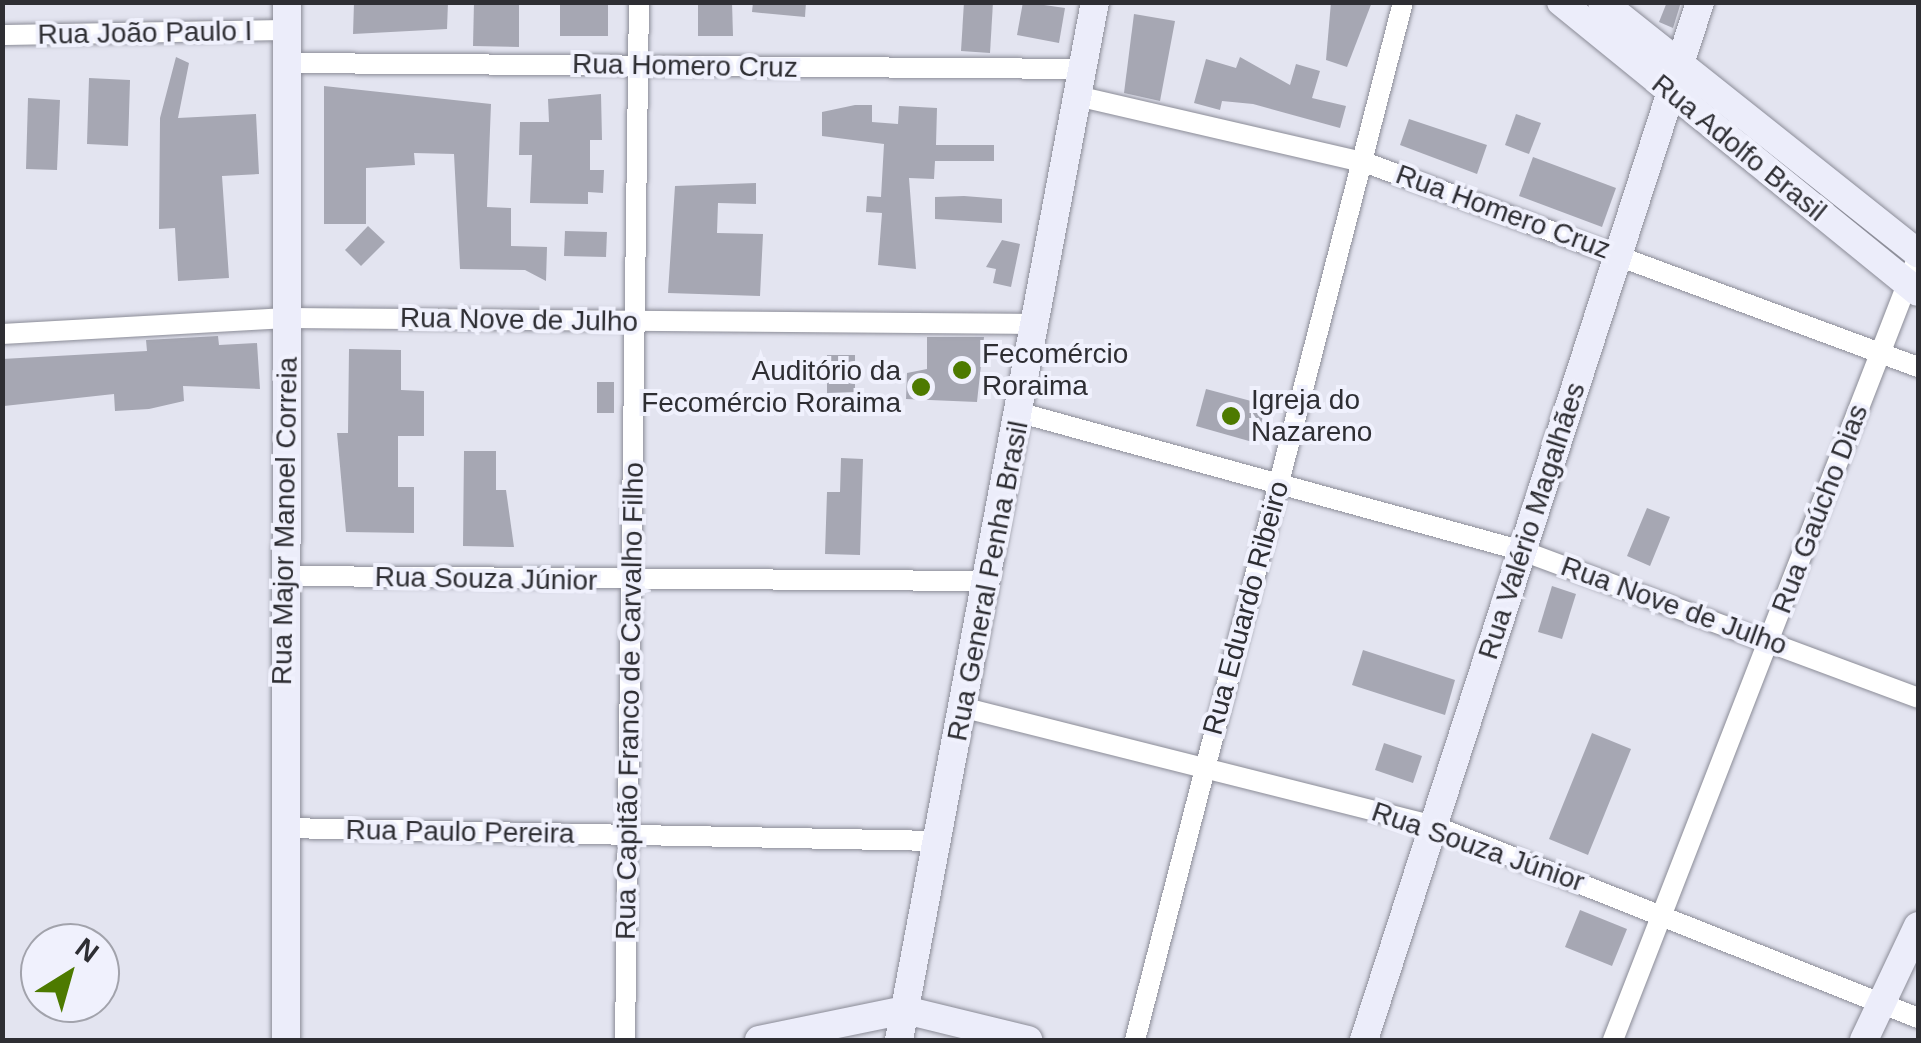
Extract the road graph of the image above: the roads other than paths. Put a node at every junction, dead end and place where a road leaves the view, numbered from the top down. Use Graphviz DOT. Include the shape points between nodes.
graph roads {
  1 [pos="639,2"];
  2 [pos="1096,2"];
  3 [pos="1402,2"];
  4 [pos="1561,2"];
  5 [pos="1602,2"];
  6 [pos="1700,2"];
  7 [pos="287,16"];
  8 [pos="2,35"];
  9 [pos="288,63"];
  10 [pos="638,66"];
  11 [pos="1674,79"];
  12 [pos="1079,83"];
  13 [pos="1364,162"];
  14 [pos="1619,254"];
  15 [pos="1918,254"];
  16 [pos="1912,287"];
  17 [pos="287,318"];
  18 [pos="636,321"];
  19 [pos="1036,324"];
  20 [pos="2,334"];
  21 [pos="1880,352"];
  22 [pos="1918,366"];
  23 [pos="1021,412"];
  24 [pos="1278,484"];
  25 [pos="1523,551"];
  26 [pos="283,576"];
  27 [pos="988,581"];
  28 [pos="632,582"];
  29 [pos="1770,641"];
  30 [pos="1918,698"];
  31 [pos="965,708"];
  32 [pos="1204,765"];
  33 [pos="1432,825"];
  34 [pos="284,828"];
  35 [pos="629,836"];
  36 [pos="937,841"];
  37 [pos="1662,914"];
  38 [pos="1918,926"];
  39 [pos="1884,1000"];
  40 [pos="905,1010"];
  41 [pos="1918,1018"];
  42 [pos="286,1040"];
  43 [pos="626,1040"];
  44 [pos="759,1040"];
  45 [pos="899,1040"];
  46 [pos="1028,1040"];
  47 [pos="1135,1040"];
  48 [pos="1364,1040"];
  49 [pos="1613,1040"];
  50 [pos="1864,1040"];
  1 -- 10 [label="street, Rua Capitão Franco de Carvalho Filho"];
  2 -- 12 [label="street, Rua General Penha Brasil"];
  3 -- 13 [label="street, Rua Eduardo Ribeiro"];
  4 -- 11 [label="street, Rua Adolfo Brasil"];
  5 -- 11 [label="street, Rua Adolfo Brasil"];
  6 -- 11 [label="street, Rua Valério Magalhães"];
  7 -- 8 [label="street, Rua João Paulo I"];
  7 -- 9 [label="street, Rua Major Manoel Correia"];
  9 -- 10 [label="street, Rua Homero Cruz"];
  9 -- 17 [label="street, Rua Major Manoel Correia"];
  10 -- 12 [label="street, Rua Homero Cruz"];
  10 -- 18 [label="street, Rua Capitão Franco de Carvalho Filho"];
  11 -- 14 [label="street, Rua Valério Magalhães"];
  11 -- 15 [label="street, Rua Adolfo Brasil"];
  11 -- 16 [label="street, Rua Adolfo Brasil"];
  12 -- 13 [label="street, Rua Homero Cruz"];
  12 -- 19 [label="street, Rua General Penha Brasil"];
  13 -- 14 [label="street, Rua Homero Cruz"];
  13 -- 24 [label="street, Rua Eduardo Ribeiro"];
  14 -- 21 [label="street, Rua Homero Cruz"];
  14 -- 25 [label="street, Rua Valério Magalhães"];
  15 -- 16 [label="street, Rua Gaúcho Dias"];
  16 -- 21 [label="street, Rua Gaúcho Dias"];
  17 -- 18 [label="street, Rua Nove de Julho"];
  17 -- 20 [label="street, Rua Nove de Julho"];
  17 -- 26 [label="street, Rua Major Manoel Correia"];
  18 -- 19 [label="street, Rua Nove de Julho"];
  18 -- 28 [label="street, Rua Capitão Franco de Carvalho Filho"];
  19 -- 23 [label="street, Rua General Penha Brasil"];
  21 -- 22 [label="street, Rua Homero Cruz"];
  21 -- 29 [label="street, Rua Gaúcho Dias"];
  23 -- 24 [label="street, Rua Nove de Julho"];
  23 -- 27 [label="street, Rua General Penha Brasil"];
  24 -- 25 [label="street, Rua Nove de Julho"];
  24 -- 32 [label="street, Rua Eduardo Ribeiro"];
  25 -- 29 [label="street, Rua Nove de Julho"];
  25 -- 33 [label="street, Rua Valério Magalhães"];
  26 -- 28 [label="street, Rua Souza Júnior"];
  26 -- 34 [label="street, Rua Major Manoel Correia"];
  27 -- 28 [label="street, Rua Souza Júnior"];
  27 -- 31 [label="street, Rua General Penha Brasil"];
  28 -- 35 [label="street, Rua Capitão Franco de Carvalho Filho"];
  29 -- 30 [label="street, Rua Nove de Julho"];
  29 -- 37 [label="street, Rua Gaúcho Dias"];
  31 -- 32 [label="street, Rua Souza Júnior"];
  31 -- 36 [label="street, Rua General Penha Brasil"];
  32 -- 33 [label="street, Rua Souza Júnior"];
  32 -- 47 [label="street, Rua Eduardo Ribeiro"];
  33 -- 37 [label="street, Rua Souza Júnior"];
  33 -- 48 [label="street, Rua Valério Magalhães"];
  34 -- 35 [label="street, Rua Paulo Pereira"];
  34 -- 42 [label="street, Rua Major Manoel Correia"];
  35 -- 36 [label="street, Rua Paulo Pereira"];
  35 -- 43 [label="street, Rua Capitão Franco de Carvalho Filho"];
  36 -- 40 [label="street, Rua General Penha Brasil"];
  37 -- 39 [label="street, Rua Souza Júnior"];
  37 -- 49 [label="street, Rua Gaúcho Dias"];
  38 -- 39 [label="street"];
  39 -- 41 [label="street, Rua Souza Júnior"];
  39 -- 50 [label="street"];
  40 -- 44 [label="street"];
  40 -- 45 [label="street, Rua General Penha Brasil"];
  40 -- 46 [label="street"];
}
